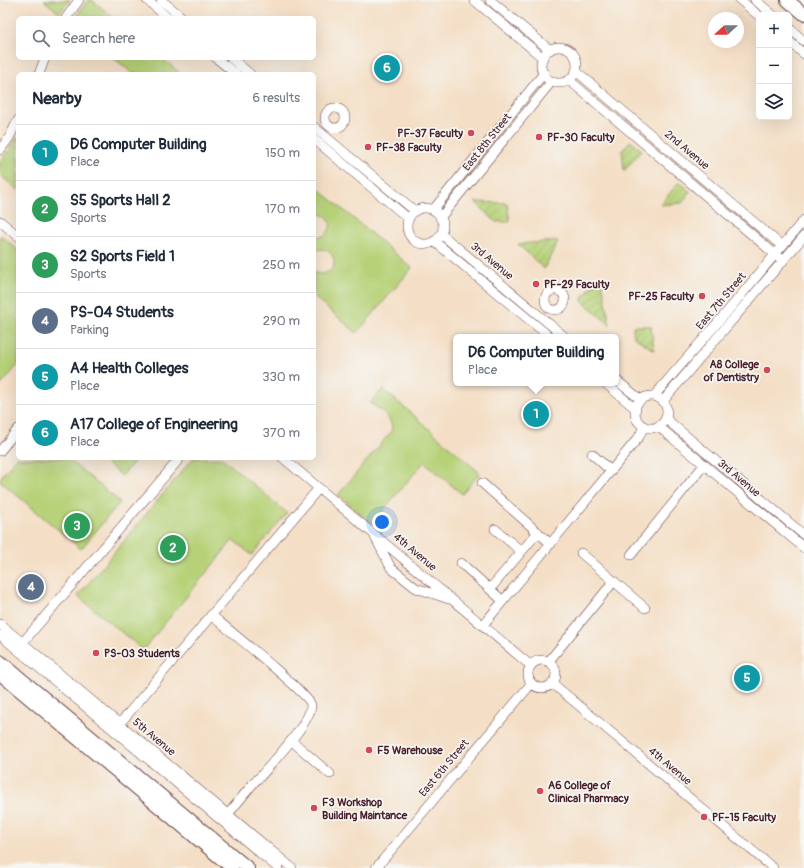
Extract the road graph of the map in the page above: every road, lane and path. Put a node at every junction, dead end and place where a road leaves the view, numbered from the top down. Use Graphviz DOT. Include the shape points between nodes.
graph roads {
  1 [pos="79,0"];
  2 [pos="147,0"];
  3 [pos="161,0"];
  4 [pos="474,0"];
  5 [pos="490,0"];
  6 [pos="740,0"];
  7 [pos="755,0"];
  8 [pos="787,0"];
  9 [pos="769,12"];
  10 [pos="756,13"];
  11 [pos="804,14"];
  12 [pos="67,16"];
  13 [pos="166,16"];
  14 [pos="181,16"];
  15 [pos="792,31"];
  16 [pos="804,41"];
  17 [pos="792,44"];
  18 [pos="550,50"];
  19 [pos="804,54"];
  20 [pos="543,58"];
  21 [pos="44,60"];
  22 [pos="218,60"];
  23 [pos="233,60"];
  24 [pos="576,71"];
  25 [pos="40,72"];
  26 [pos="234,72"];
  27 [pos="248,72"];
  28 [pos="544,73"];
  29 [pos="569,80"];
  30 [pos="552,81"];
  31 [pos="16,124"];
  32 [pos="316,128"];
  33 [pos="316,129"];
  34 [pos="330,140"];
  35 [pos="316,141"];
  36 [pos="0,150"];
  37 [pos="433,210"];
  38 [pos="412,215"];
  39 [pos="440,218"];
  40 [pos="804,220"];
  41 [pos="0,221"];
  42 [pos="16,234"];
  43 [pos="441,234"];
  44 [pos="804,236"];
  45 [pos="434,241"];
  46 [pos="782,246"];
  47 [pos="775,254"];
  48 [pos="782,261"];
  49 [pos="533,310"];
  50 [pos="551,325"];
  51 [pos="546,334"];
  52 [pos="562,334"];
  53 [pos="619,382"];
  54 [pos="609,386"];
  55 [pos="654,396"];
  56 [pos="641,400"];
  57 [pos="663,401"];
  58 [pos="636,409"];
  59 [pos="666,419"];
  60 [pos="644,426"];
  61 [pos="658,426"];
  62 [pos="16,431"];
  63 [pos="0,451"];
  64 [pos="592,454"];
  65 [pos="178,460"];
  66 [pos="286,460"];
  67 [pos="704,465"];
  68 [pos="611,471"];
  69 [pos="482,483"];
  70 [pos="319,488"];
  71 [pos="494,529"];
  72 [pos="538,532"];
  73 [pos="373,533"];
  74 [pos="804,535"];
  75 [pos="551,544"];
  76 [pos="804,548"];
  77 [pos="522,551"];
  78 [pos="581,553"];
  79 [pos="631,555"];
  80 [pos="461,563"];
  81 [pos="614,581"];
  82 [pos="490,589"];
  83 [pos="454,601"];
  84 [pos="503,601"];
  85 [pos="645,608"];
  86 [pos="211,615"];
  87 [pos="0,624"];
  88 [pos="483,625"];
  89 [pos="0,635"];
  90 [pos="20,646"];
  91 [pos="0,661"];
  92 [pos="549,661"];
  93 [pos="530,665"];
  94 [pos="0,674"];
  95 [pos="552,683"];
  96 [pos="531,684"];
  97 [pos="116,727"];
  98 [pos="292,741"];
  99 [pos="330,774"];
  100 [pos="225,818"];
  101 [pos="232,868"];
  102 [pos="248,868"];
  103 [pos="278,868"];
  104 [pos="292,868"];
  105 [pos="376,868"];
  106 [pos="773,868"];
  1 -- 12 [label="street"];
  2 -- 13 [label="street"];
  3 -- 14 [label="street"];
  4 -- 20 [label="street"];
  5 -- 18 [label="street"];
  6 -- 10 [label="street"];
  7 -- 9 [label="street"];
  8 -- 11 [label="main road"];
  15 -- 16 [label="street"];
  17 -- 19 [label="street"];
  18 -- 20 [label="street"];
  18 -- 24 [label="street" via="558,47 571,52 576,59"];
  20 -- 28 [label="street"];
  21 -- 25 [label="street"];
  22 -- 26 [label="street"];
  23 -- 27 [label="street"];
  24 -- 29 [label="street"];
  24 -- 46 [label="street, 2nd Avenue"];
  28 -- 30 [label="street"];
  28 -- 37 [label="street, East 8th Street"];
  29 -- 30 [label="street" via="561,83"];
  29 -- 47 [label="street, 2nd Avenue"];
  30 -- 39 [label="street, East 8th Street"];
  31 -- 36 [label="street"];
  32 -- 34 [label="street" via="330,125"];
  33 -- 34 [label="street"];
  34 -- 38 [label="street"];
  35 -- 38 [label="street"];
  37 -- 38 [label="street" via="424,208"];
  37 -- 39 [label="street"];
  38 -- 45 [label="street" via="408,222 408,232 422,243"];
  39 -- 43 [label="street" via="443,225"];
  40 -- 46 [label="street, East 7th Street"];
  41 -- 42 [label="street"];
  43 -- 45 [label="street"];
  43 -- 49 [label="street, 3rd Avenue"];
  44 -- 48 [label="street, East 7th Street"];
  45 -- 51 [label="street, 3rd Avenue"];
  46 -- 47 [label="street, East 7th Street"];
  47 -- 48 [label="street, 2nd Avenue"];
  47 -- 55 [label="street, East 7th Street"];
  48 -- 57 [label="street, East 7th Street"];
  49 -- 50 [label="street, 3rd Avenue"];
  49 -- 50 [label="street" via="549,307"];
  50 -- 52 [label="street, 3rd Avenue"];
  53 -- 56 [label="street"];
  54 -- 58 [label="street"];
  55 -- 56 [label="street"];
  55 -- 57 [label="street"];
  56 -- 58 [label="street"];
  57 -- 59 [label="street" via="667,411"];
  58 -- 60 [label="street" via="636,417"];
  59 -- 61 [label="street"];
  59 -- 74 [label="street, 3rd Avenue"];
  60 -- 61 [label="street"];
  60 -- 68 [label="street" via="640,437"];
  61 -- 67 [label="street, 3rd Avenue"];
  62 -- 63 [label="street"];
  64 -- 68 [label="street"];
  65 -- 90 [label="street"];
  66 -- 70 [label="street, 4th Avenue"];
  67 -- 76 [label="street, 3rd Avenue"];
  67 -- 79 [label="street"];
  68 -- 75 [label="street"];
  69 -- 72 [label="street"];
  70 -- 73 [label="street, 4th Avenue"];
  70 -- 86 [label="street"];
  71 -- 77 [label="street"];
  72 -- 75 [label="street"];
  72 -- 77 [label="street"];
  73 -- 83 [label="street, 4th Avenue"];
  73 -- 83 [label="street" via="391,568 416,588"];
  75 -- 84 [label="street"];
  77 -- 82 [label="street"];
  78 -- 81 [label="street"];
  80 -- 82 [label="street"];
  81 -- 85 [label="street"];
  81 -- 92 [label="street"];
  82 -- 84 [label="street"];
  83 -- 88 [label="street, 4th Avenue"];
  84 -- 88 [label="street"];
  86 -- 97 [label="street"];
  86 -- 98 [label="street" via="309,700 309,713"];
  87 -- 90 [label="street, 5th Avenue"];
  88 -- 93 [label="street, 4th Avenue"];
  89 -- 90 [label="street, 5th Avenue"];
  90 -- 97 [label="street, 5th Avenue"];
  91 -- 102 [label="main road"];
  92 -- 93 [label="street" via="537,660"];
  92 -- 95 [label="street" via="556,671"];
  93 -- 96 [label="street" via="527,672"];
  94 -- 101 [label="main road"];
  95 -- 96 [label="street" via="542,688"];
  95 -- 106 [label="street, 4th Avenue"];
  96 -- 105 [label="street, East 6th Street"];
  97 -- 100 [label="street, 5th Avenue"];
  98 -- 99 [label="street"];
  98 -- 100 [label="street"];
  100 -- 103 [label="street, 5th Avenue"];
  100 -- 104 [label="street, 5th Avenue"];
}
